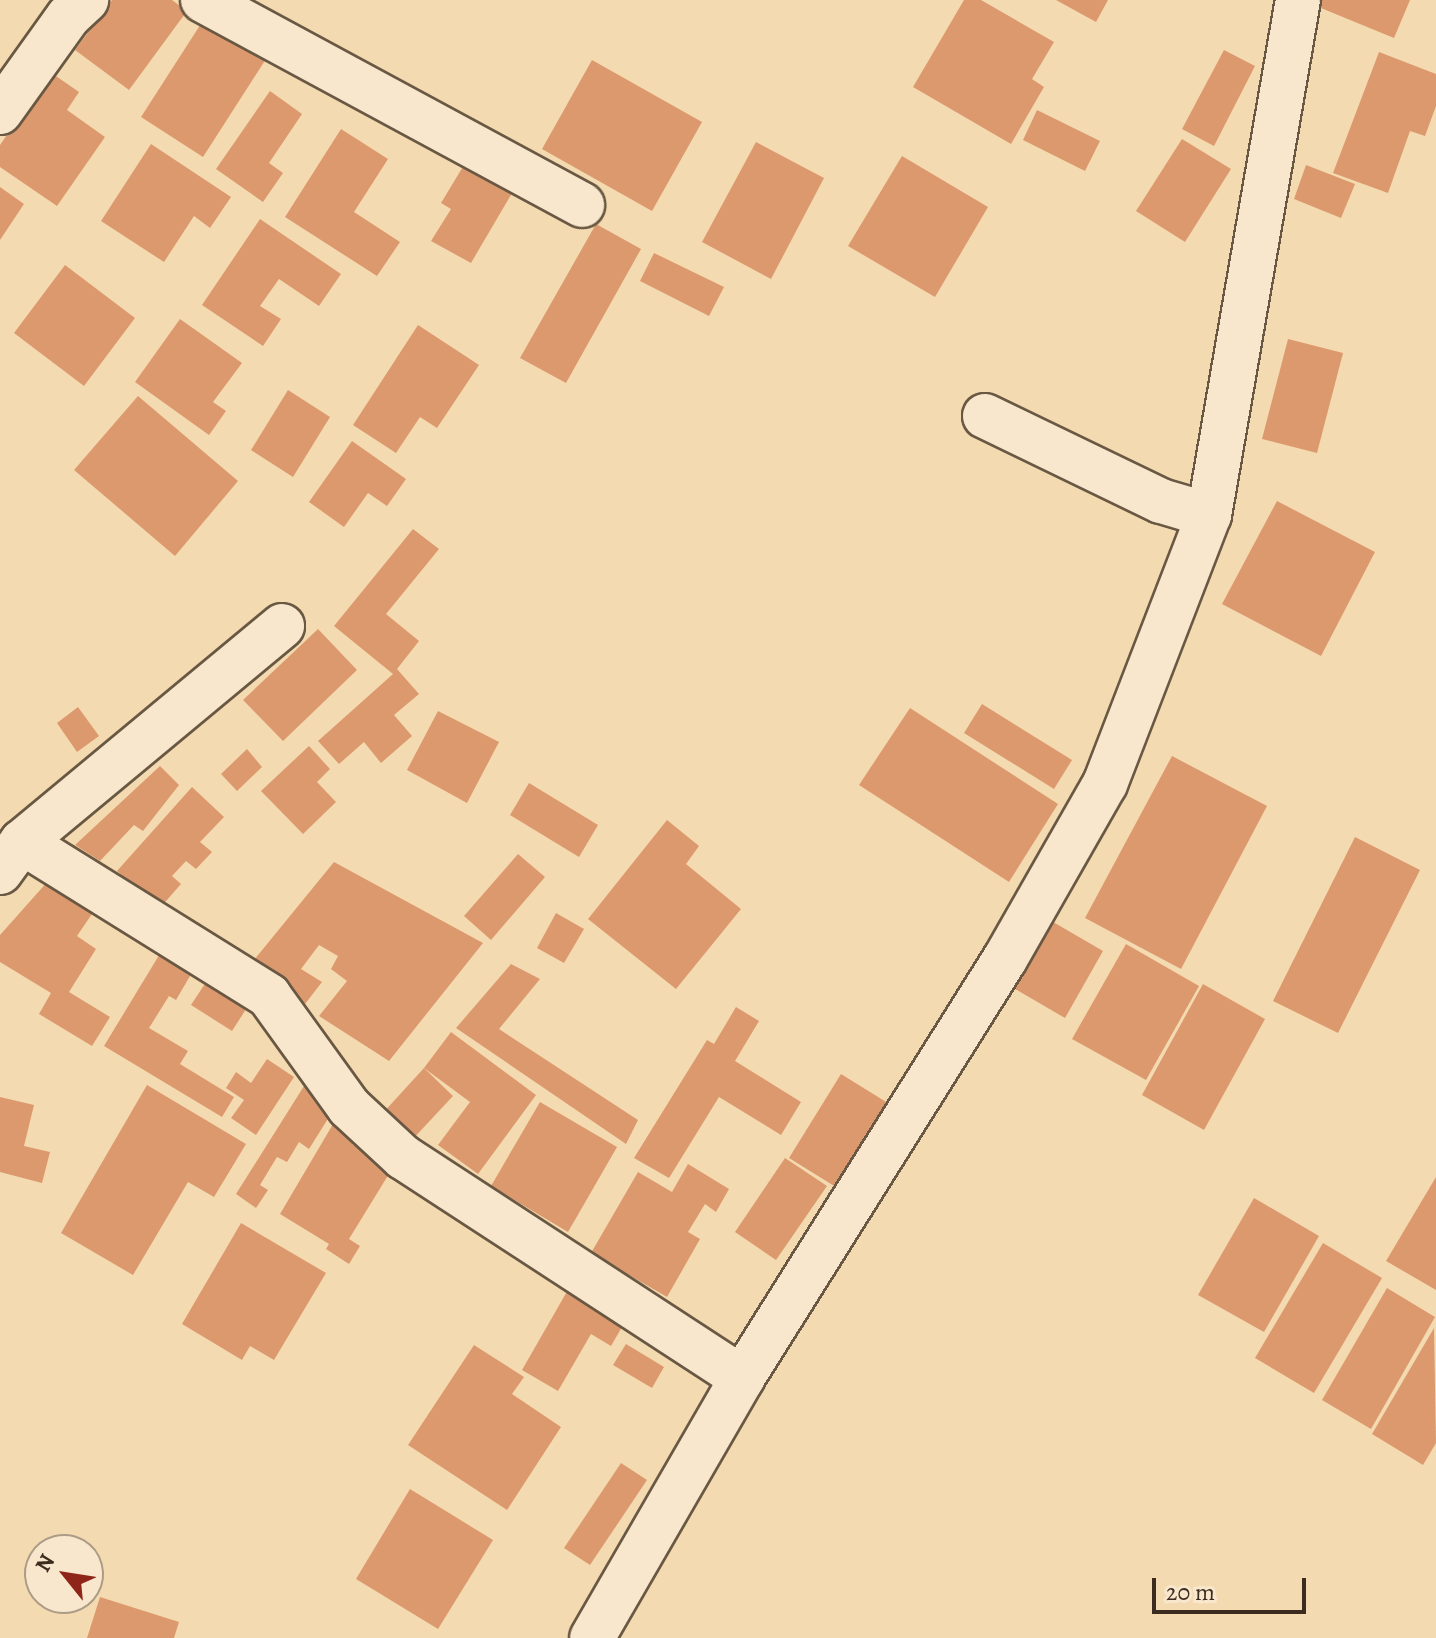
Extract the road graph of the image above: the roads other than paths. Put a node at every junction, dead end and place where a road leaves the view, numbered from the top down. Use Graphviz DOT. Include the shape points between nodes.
graph roads {
  1 [pos="203,0"];
  2 [pos="1298,0"];
  3 [pos="65,6"];
  4 [pos="0,112"];
  5 [pos="582,205"];
  6 [pos="985,416"];
  7 [pos="1209,515"];
  8 [pos="282,626"];
  9 [pos="11,857"];
  10 [pos="742,1378"];
  11 [pos="592,1638"];
  1 -- 5 [label="street"];
  2 -- 7 [label="street"];
  3 -- 4 [label="street"];
  6 -- 7 [label="street" via="1161,501"];
  7 -- 10 [label="street" via="1105,784 1005,959"];
  8 -- 9 [label="street"];
  9 -- 10 [label="street" via="269,996 349,1107 403,1157"];
  10 -- 11 [label="street"];
}
